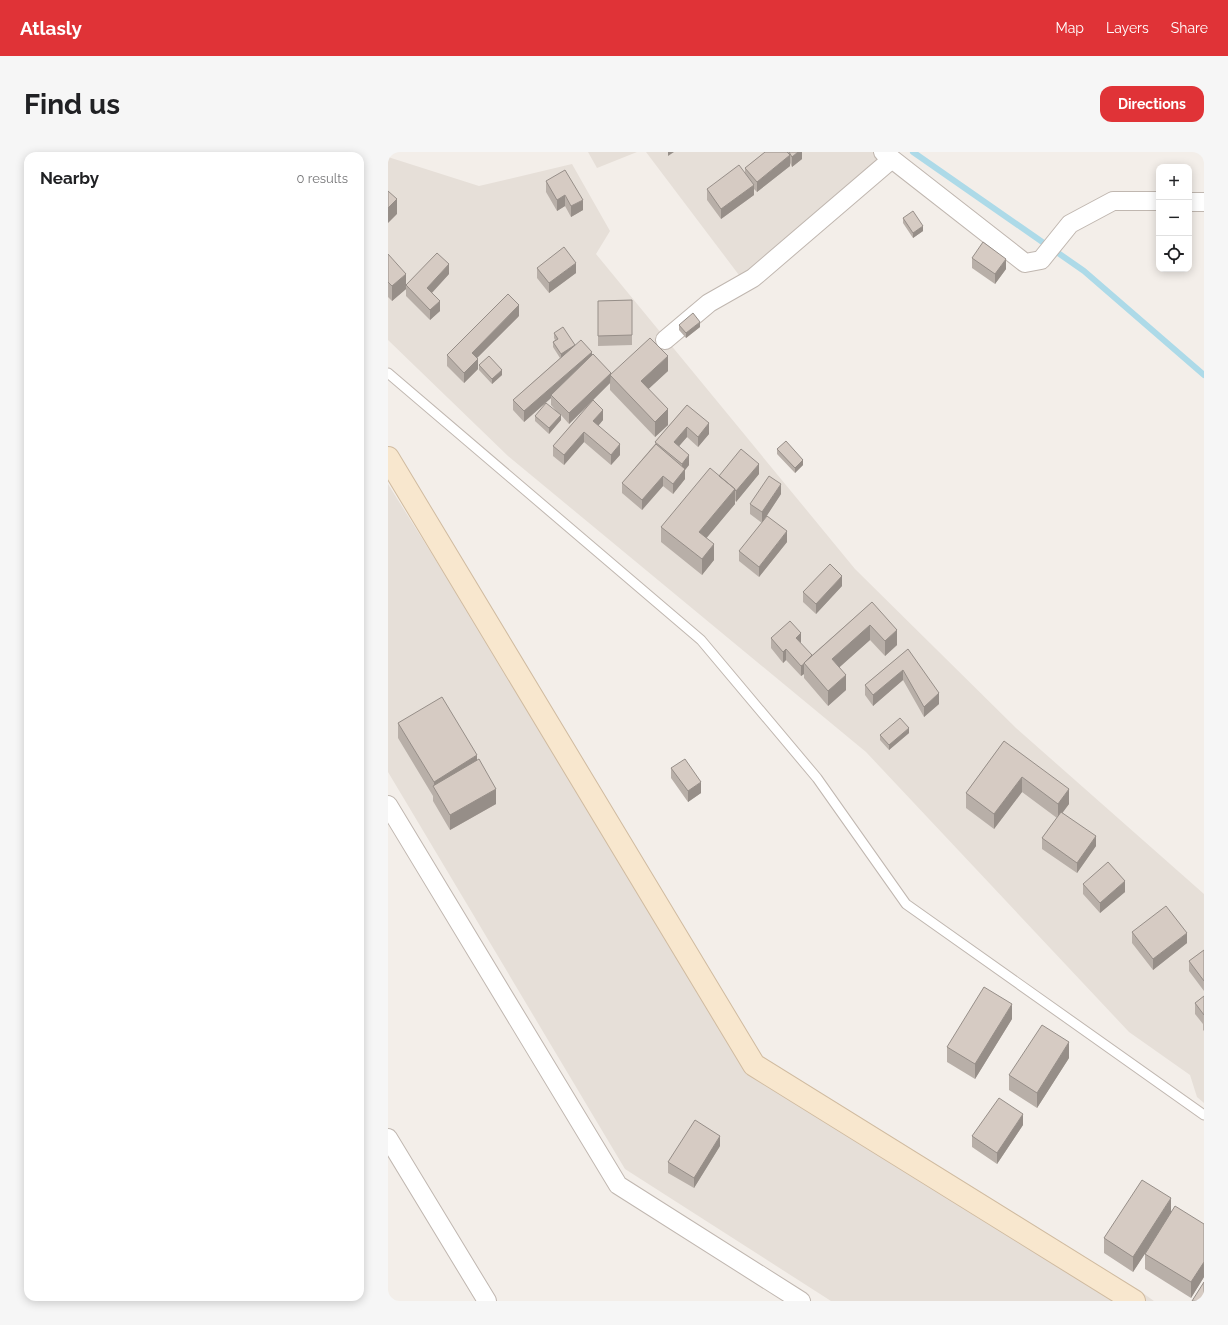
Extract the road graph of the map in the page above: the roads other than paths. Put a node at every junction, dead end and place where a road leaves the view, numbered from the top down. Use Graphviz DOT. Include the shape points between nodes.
graph roads {
  1 [pos="888,155"];
  2 [pos="1156,201"];
  3 [pos="1192,202"];
  4 [pos="1204,202"];
  5 [pos="665,340"];
  6 [pos="388,373"];
  7 [pos="388,458"];
  8 [pos="388,805"];
  9 [pos="1204,1115"];
  10 [pos="388,1138"];
  11 [pos="487,1301"];
  12 [pos="801,1301"];
  13 [pos="1134,1301"];
  1 -- 2 [label="street" via="1024,262 1041,260 1070,224 1113,201"];
  1 -- 5 [label="street" via="753,278 709,303"];
  3 -- 4 [label="street"];
  6 -- 9 [label="lane" via="700,640 817,778 906,904"];
  7 -- 13 [label="street" via="754,1065"];
  8 -- 12 [label="street" via="618,1185"];
  10 -- 11 [label="street"];
}
